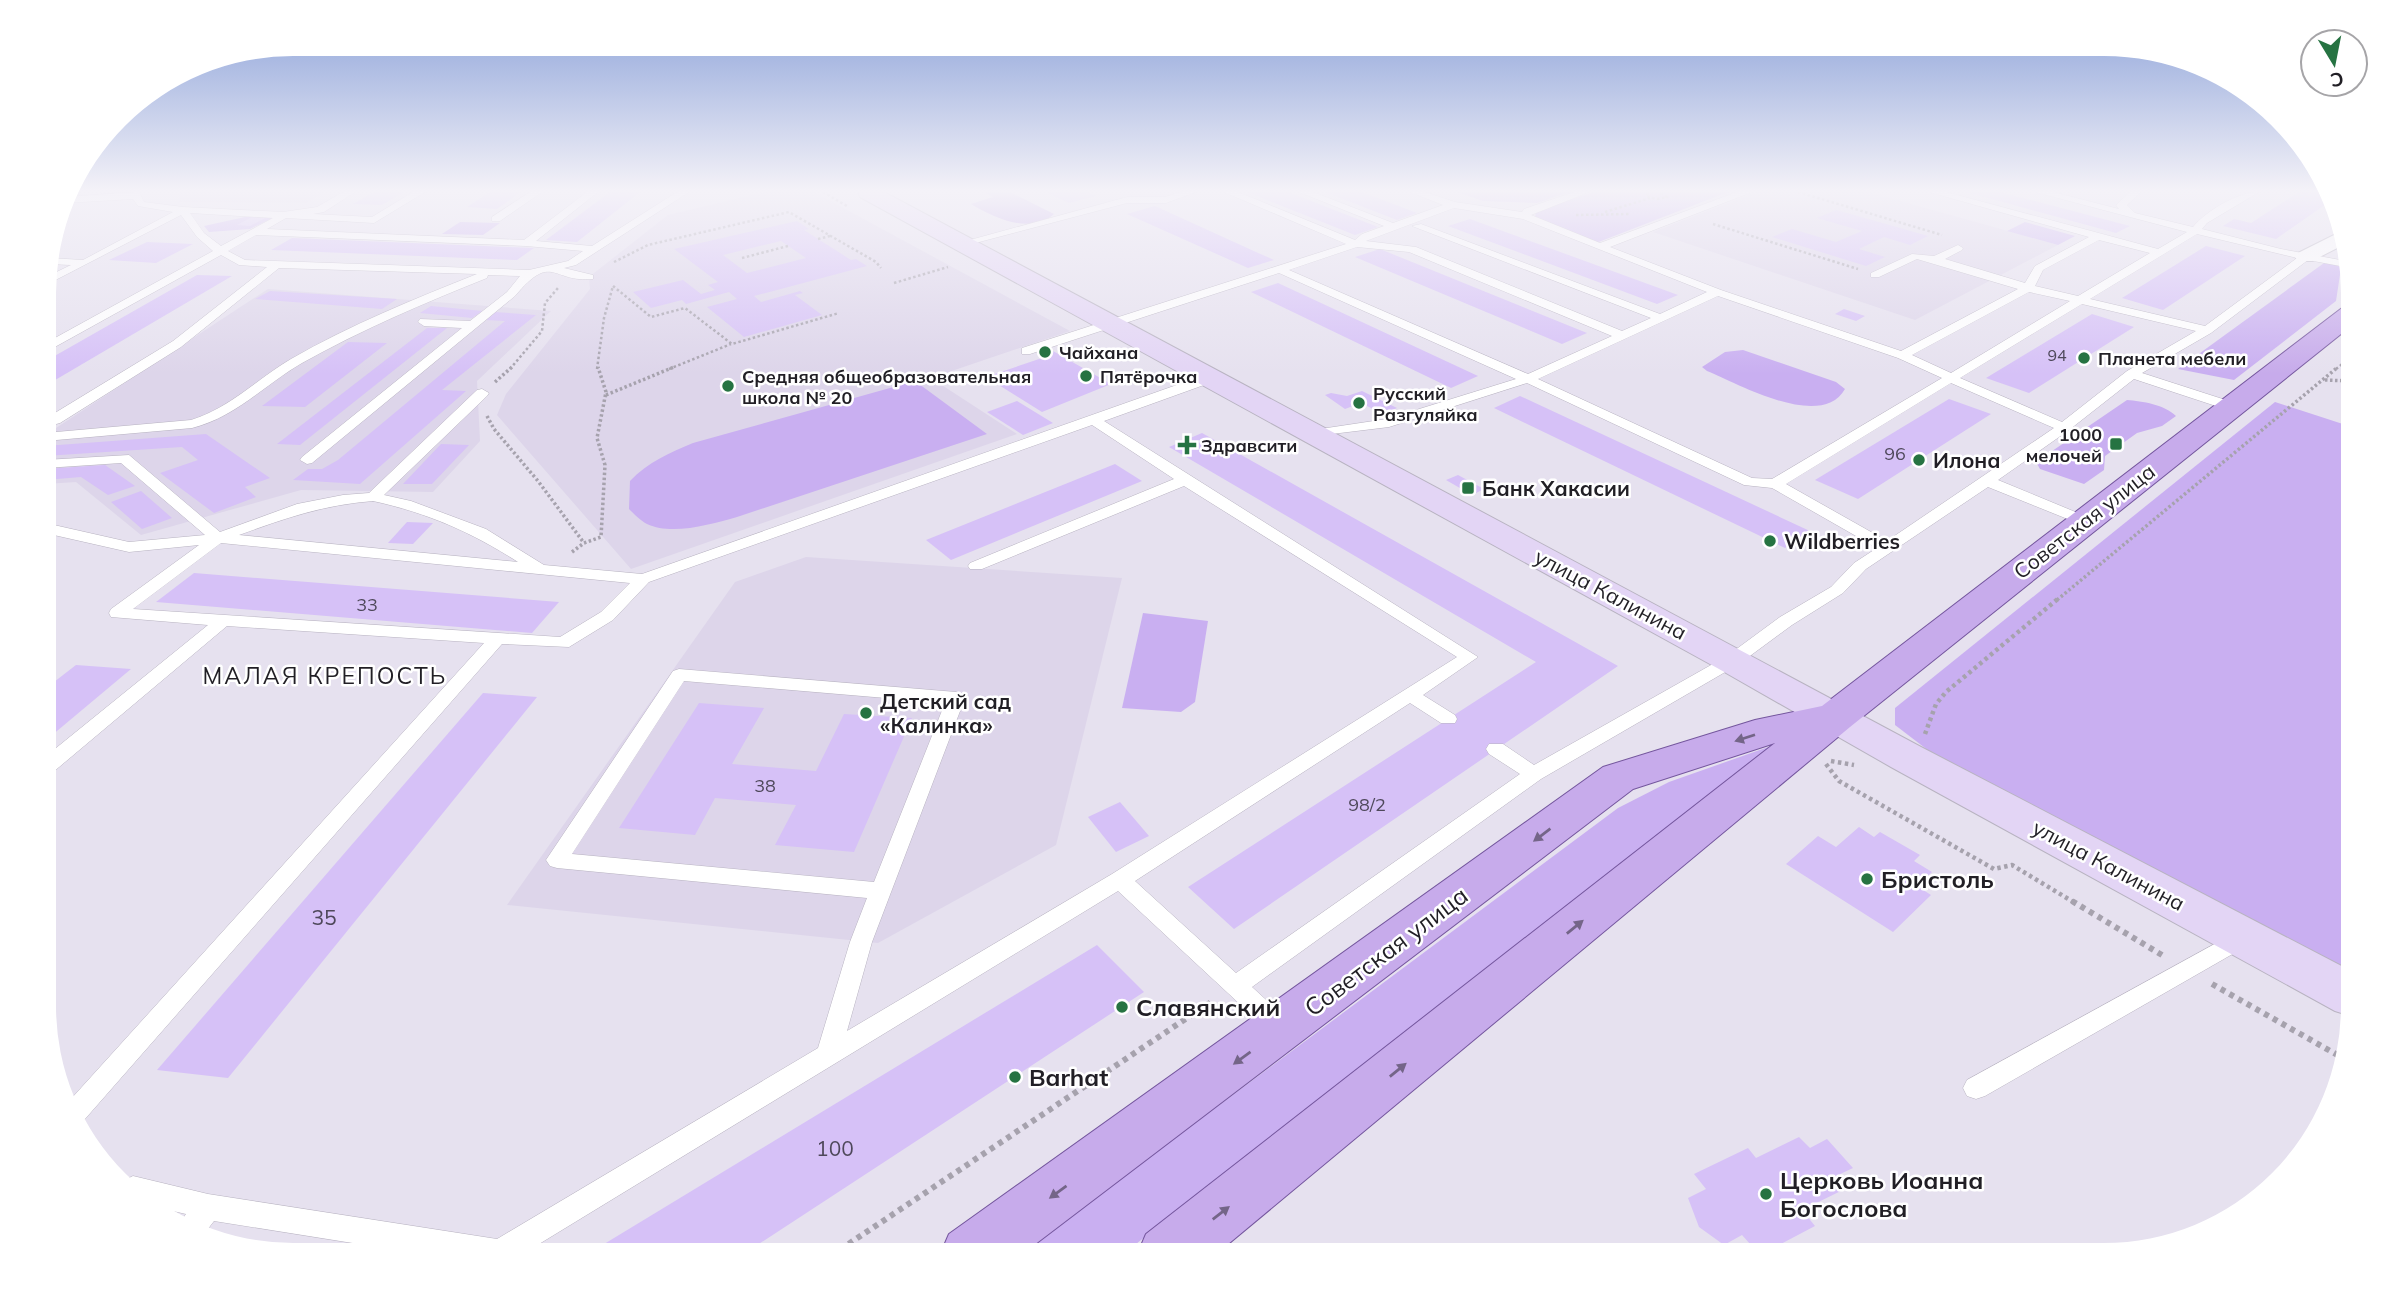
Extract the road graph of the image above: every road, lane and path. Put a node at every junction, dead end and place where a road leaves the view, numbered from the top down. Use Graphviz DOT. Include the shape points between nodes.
graph roads {
  1 [pos="103,253"];
  2 [pos="215,253"];
  3 [pos="221,253"];
  4 [pos="589,253"];
  5 [pos="633,253"];
  6 [pos="763,253"];
  7 [pos="860,253"];
  8 [pos="953,253"];
  9 [pos="963,253"];
  10 [pos="1331,253"];
  11 [pos="1418,253"];
  12 [pos="1488,253"];
  13 [pos="1615,253"];
  14 [pos="1807,253"];
  15 [pos="1948,253"];
  16 [pos="2067,253"];
  17 [pos="2161,253"];
  18 [pos="2286,253"];
  19 [pos="2314,253"];
  20 [pos="956,255"];
  21 [pos="2305,257"];
  22 [pos="742,258"];
  23 [pos="1935,259"];
  24 [pos="58,261"];
  25 [pos="85,262"];
  26 [pos="2339,263"];
  27 [pos="275,266"];
  28 [pos="881,268"];
  29 [pos="554,269"];
  30 [pos="1281,270"];
  31 [pos="492,272"];
  32 [pos="529,273"];
  33 [pos="572,273"];
  34 [pos="1875,275"];
  35 [pos="57,276"];
  36 [pos="589,276"];
  37 [pos="894,283"];
  38 [pos="614,286"];
  39 [pos="2028,288"];
  40 [pos="1717,292"];
  41 [pos="2084,300"];
  42 [pos="839,313"];
  43 [pos="2341,317"];
  44 [pos="1661,318"];
  45 [pos="424,322"];
  46 [pos="472,325"];
  47 [pos="1112,325"];
  48 [pos="2207,330"];
  49 [pos="1620,335"];
  50 [pos="57,342"];
  51 [pos="732,344"];
  52 [pos="1026,351"];
  53 [pos="1902,355"];
  54 [pos="2341,366"];
  55 [pos="2132,374"];
  56 [pos="1210,378"];
  57 [pos="1528,379"];
  58 [pos="1950,379"];
  59 [pos="2324,380"];
  60 [pos="2341,381"];
  61 [pos="482,393"];
  62 [pos="606,395"];
  63 [pos="2230,406"];
  64 [pos="57,418"];
  65 [pos="1094,420"];
  66 [pos="2064,427"];
  67 [pos="1312,433"];
  68 [pos="57,436"];
  69 [pos="307,460"];
  70 [pos="57,463"];
  71 [pos="1185,480"];
  72 [pos="1987,481"];
  73 [pos="1775,484"];
  74 [pos="373,497"];
  75 [pos="2085,521"];
  76 [pos="57,531"];
  77 [pos="601,537"];
  78 [pos="218,538"];
  79 [pos="584,543"];
  80 [pos="1889,548"];
  81 [pos="976,566"];
  82 [pos="544,572"];
  83 [pos="643,579"];
  84 [pos="223,621"];
  85 [pos="498,638"];
  86 [pos="1733,660"];
  87 [pos="1410,695"];
  88 [pos="1448,719"];
  89 [pos="1927,729"];
  90 [pos="1829,739"];
  91 [pos="1496,749"];
  92 [pos="56,759"];
  93 [pos="1534,774"];
  94 [pos="2012,865"];
  95 [pos="1120,880"];
  96 [pos="880,891"];
  97 [pos="2243,937"];
  98 [pos="1235,986"];
  99 [pos="2341,990"];
  100 [pos="1281,1029"];
  101 [pos="828,1057"];
  102 [pos="1976,1088"];
  103 [pos="79,1108"];
  104 [pos="148,1193"];
  105 [pos="208,1207"];
  106 [pos="197,1222"];
  107 [pos="435,1243"];
  108 [pos="516,1243"];
  109 [pos="850,1243"];
  110 [pos="988,1243"];
  111 [pos="1184,1243"];
  1 -- 25 [label="lane"];
  2 -- 50 [label="lane"];
  3 -- 27 [label="lane" via="243,263"];
  4 -- 29 [label="lane"];
  5 -- 36 [label="path"];
  6 -- 22 [label="path"];
  7 -- 28 [label="path"];
  8 -- 20 [label="main road, улица Калинина"];
  9 -- 20 [label="lane"];
  10 -- 30 [label="lane"];
  11 -- 49 [label="lane"];
  12 -- 44 [label="lane"];
  13 -- 40 [label="lane"];
  14 -- 34 [label="path"];
  15 -- 23 [label="lane"];
  16 -- 39 [label="lane" via="2039,268"];
  17 -- 41 [label="lane"];
  18 -- 21 [label="lane"];
  19 -- 21 [label="street"];
  20 -- 37 [label="path"];
  20 -- 47 [label="main road, улица Калинина"];
  21 -- 26 [label="lane"];
  21 -- 48 [label="lane"];
  23 -- 34 [label="lane" via="1916,256"];
  23 -- 39 [label="lane"];
  24 -- 25 [label="lane"];
  25 -- 35 [label="lane"];
  27 -- 31 [label="lane"];
  27 -- 64 [label="lane" via="177,344"];
  29 -- 32 [label="lane"];
  29 -- 33 [label="lane"];
  30 -- 47 [label="lane"];
  30 -- 57 [label="lane"];
  31 -- 32 [label="lane"];
  31 -- 68 [label="lane" via="295,362 215,419"];
  32 -- 46 [label="lane"];
  33 -- 36 [label="lane"];
  33 -- 61 [label="path" via="545,303 542,331"];
  36 -- 38 [label="path"];
  38 -- 51 [label="path" via="651,317 685,308"];
  38 -- 62 [label="path" via="604,318 597,372"];
  39 -- 41 [label="lane"];
  39 -- 53 [label="lane"];
  40 -- 44 [label="lane"];
  40 -- 53 [label="lane"];
  41 -- 48 [label="lane"];
  41 -- 58 [label="lane"];
  42 -- 51 [label="path"];
  43 -- 63 [label="main road, Советская улица"];
  44 -- 49 [label="lane"];
  45 -- 46 [label="lane"];
  46 -- 69 [label="lane"];
  47 -- 52 [label="lane"];
  47 -- 56 [label="main road, улица Калинина"];
  48 -- 55 [label="lane"];
  49 -- 57 [label="lane"];
  51 -- 62 [label="path"];
  53 -- 58 [label="lane"];
  54 -- 59 [label="path"];
  55 -- 63 [label="lane"];
  55 -- 66 [label="lane"];
  56 -- 65 [label="lane"];
  56 -- 67 [label="main road, улица Калинина"];
  57 -- 67 [label="lane" via="1390,424"];
  57 -- 73 [label="lane" via="1749,481"];
  58 -- 66 [label="lane"];
  58 -- 73 [label="lane"];
  59 -- 60 [label="path"];
  59 -- 89 [label="path" via="1947,692 1936,704"];
  61 -- 74 [label="lane"];
  61 -- 79 [label="path" via="494,429"];
  62 -- 77 [label="path" via="597,438 605,465"];
  63 -- 75 [label="main road, Советская улица"];
  65 -- 71 [label="lane"];
  65 -- 83 [label="lane"];
  66 -- 72 [label="lane"];
  67 -- 86 [label="main road, улица Калинина"];
  70 -- 78 [label="lane" via="124,458"];
  71 -- 81 [label="lane"];
  71 -- 87 [label="lane" via="1469,657"];
  72 -- 75 [label="lane"];
  72 -- 80 [label="lane"];
  73 -- 80 [label="lane"];
  74 -- 78 [label="lane" via="302,508"];
  74 -- 82 [label="lane" via="407,504 481,532"];
  75 -- 90 [label="main road, Советская улица"];
  76 -- 78 [label="lane" via="129,547"];
  78 -- 82 [label="lane"];
  78 -- 84 [label="lane" via="117,613"];
  80 -- 86 [label="lane"];
  82 -- 83 [label="lane"];
  83 -- 85 [label="lane" via="607,616 563,643"];
  84 -- 85 [label="lane"];
  84 -- 92 [label="lane"];
  85 -- 103 [label="lane"];
  86 -- 90 [label="main road, улица Калинина"];
  86 -- 93 [label="lane"];
  87 -- 88 [label="lane"];
  87 -- 95 [label="lane"];
  90 -- 94 [label="path" via="1839,781 1994,869"];
  90 -- 97 [label="main road, улица Калинина"];
  90 -- 100 [label="main road, Советская улица, one-way" via="1770,730 1618,778"];
  111 -- 90 [label="main road, Советская улица, one-way"];
  91 -- 93 [label="lane"];
  93 -- 98 [label="lane"];
  95 -- 98 [label="lane"];
  95 -- 101 [label="lane"];
  96 -- 96 [label="lane" via="956,698 679,675 558,860"];
  96 -- 101 [label="lane"];
  97 -- 99 [label="main road, улица Калинина"];
  97 -- 102 [label="lane"];
  98 -- 100 [label="lane"];
  98 -- 109 [label="path"];
  100 -- 110 [label="main road, Советская улица, one-way"];
  101 -- 108 [label="lane"];
  104 -- 105 [label="lane"];
  105 -- 106 [label="lane"];
  105 -- 107 [label="lane"];
}
